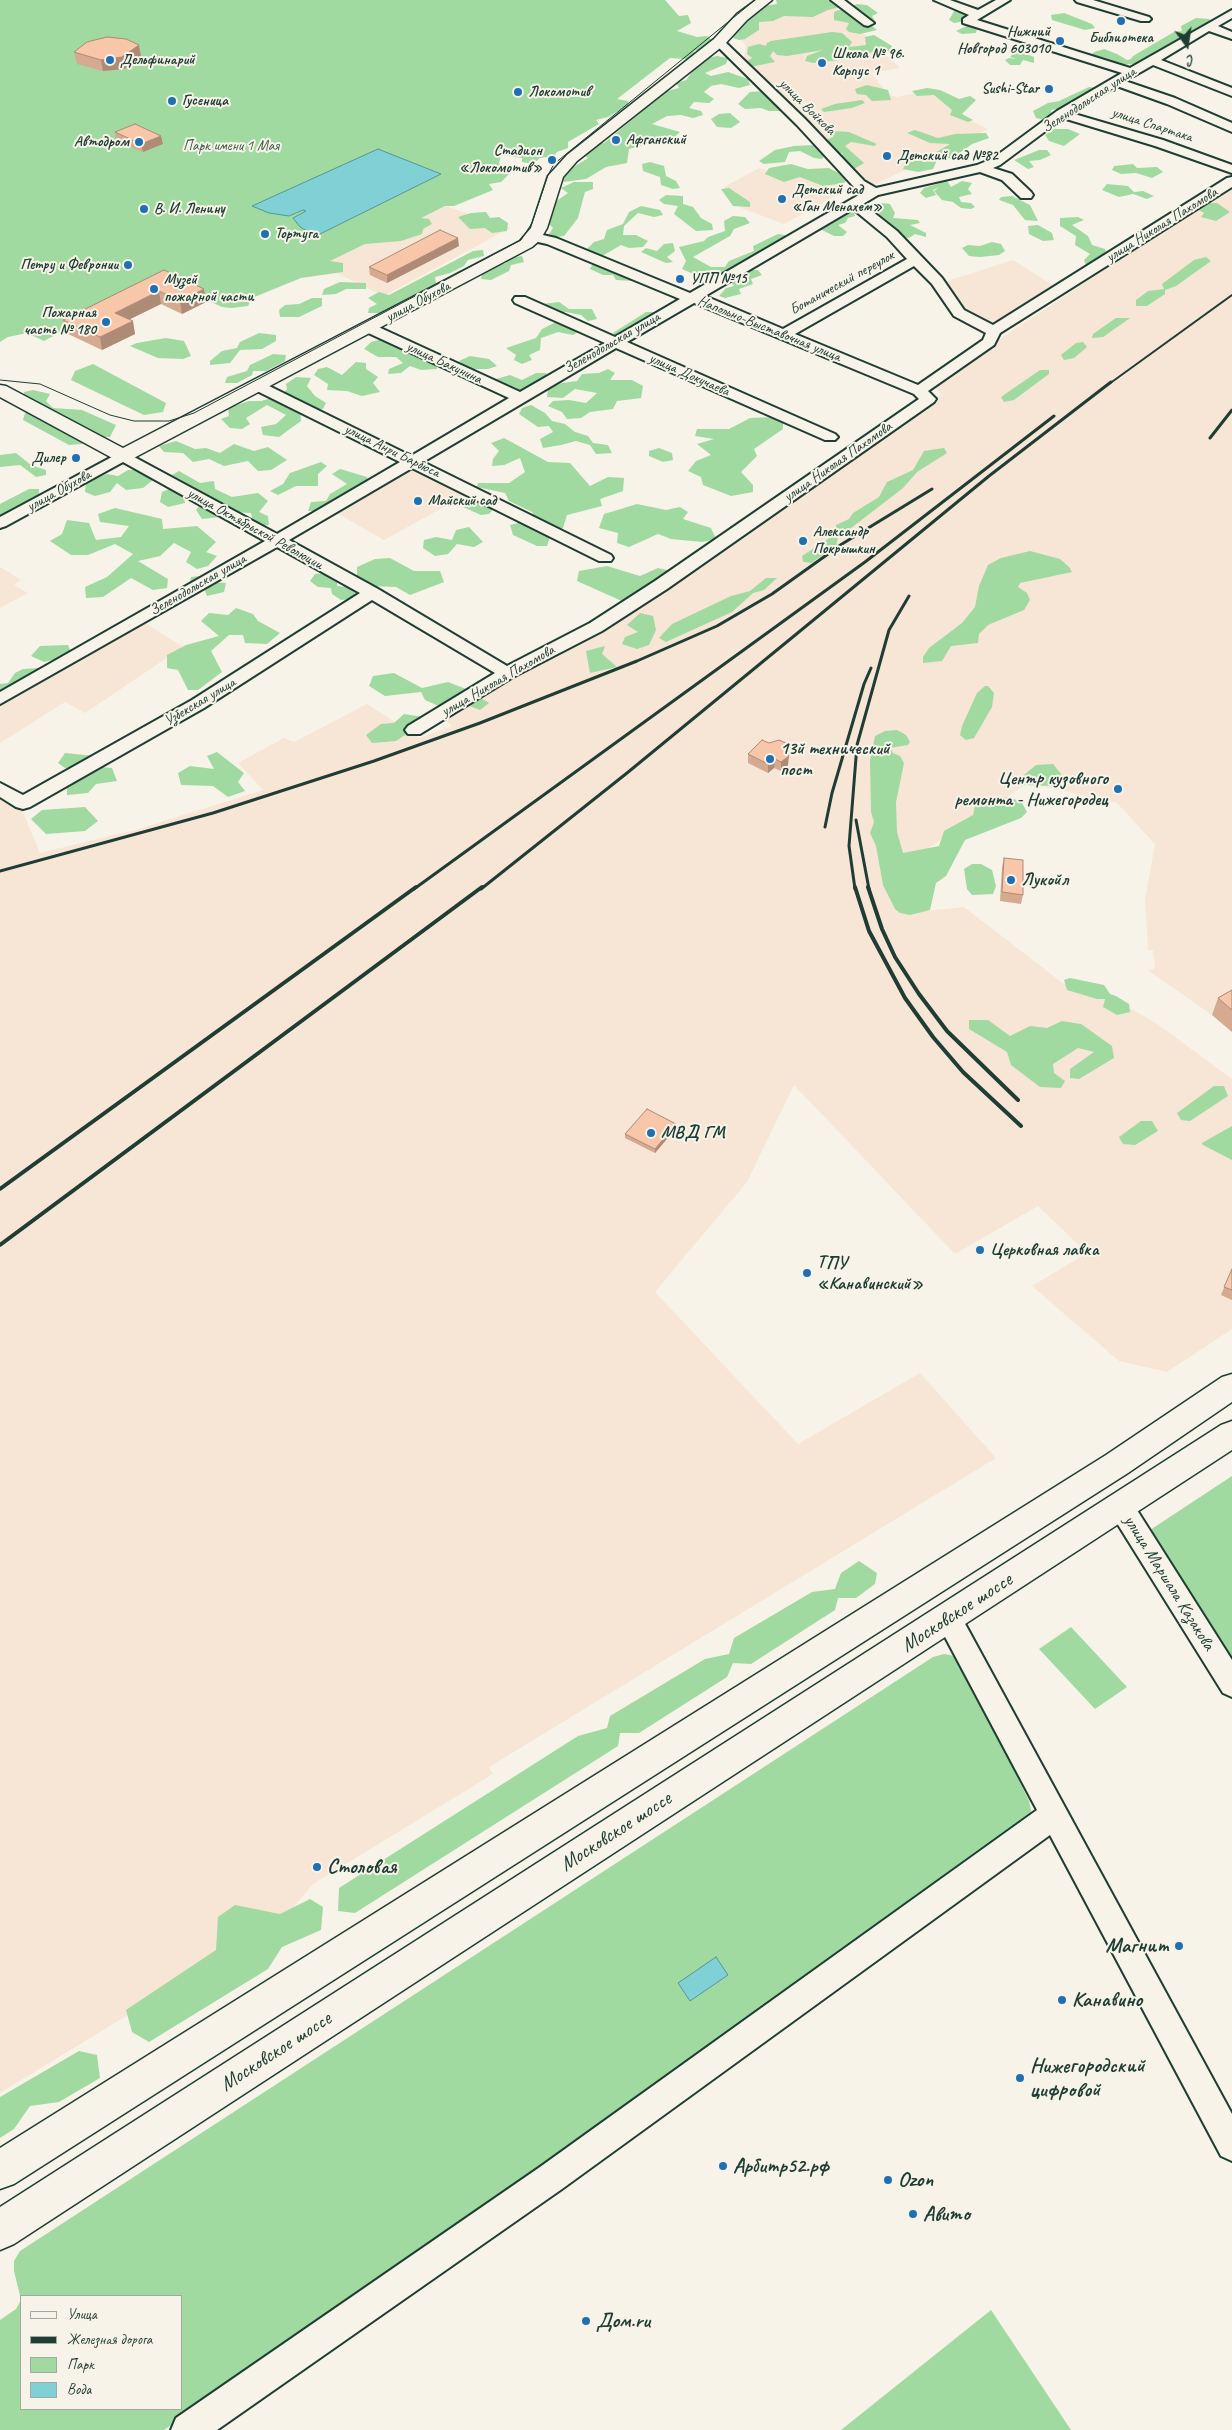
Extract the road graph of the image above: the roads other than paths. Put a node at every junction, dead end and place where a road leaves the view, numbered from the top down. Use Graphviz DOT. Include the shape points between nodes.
graph roads {
  1 [pos="765,0"];
  2 [pos="837,0"];
  3 [pos="940,0"];
  4 [pos="1004,0"];
  5 [pos="1082,0"];
  6 [pos="1232,13"];
  7 [pos="972,18"];
  8 [pos="1145,19"];
  9 [pos="868,23"];
  10 [pos="1209,27"];
  11 [pos="1232,36"];
  12 [pos="719,42"];
  13 [pos="1152,60"];
  14 [pos="1131,72"];
  15 [pos="1114,81"];
  16 [pos="1232,92"];
  17 [pos="1061,114"];
  18 [pos="1232,128"];
  19 [pos="981,168"];
  20 [pos="1232,169"];
  21 [pos="1232,181"];
  22 [pos="874,192"];
  23 [pos="1026,196"];
  24 [pos="854,203"];
  25 [pos="534,237"];
  26 [pos="915,260"];
  27 [pos="691,298"];
  28 [pos="520,300"];
  29 [pos="369,328"];
  30 [pos="994,332"];
  31 [pos="784,334"];
  32 [pos="613,342"];
  33 [pos="258,386"];
  34 [pos="0,390"];
  35 [pos="919,391"];
  36 [pos="518,397"];
  37 [pos="830,437"];
  38 [pos="123,456"];
  39 [pos="412,460"];
  40 [pos="0,523"];
  41 [pos="276,541"];
  42 [pos="605,558"];
  43 [pos="372,593"];
  44 [pos="507,673"];
  45 [pos="0,699"];
  46 [pos="414,730"];
  47 [pos="0,789"];
  48 [pos="1232,1386"];
  49 [pos="1232,1434"];
  50 [pos="1121,1507"];
  51 [pos="948,1618"];
  52 [pos="1232,1684"];
  53 [pos="1054,1816"];
  54 [pos="1232,2146"];
  55 [pos="0,2170"];
  56 [pos="0,2230"];
  57 [pos="188,2430"];
  1 -- 12 [label="main road" via="742,17"];
  2 -- 9 [label="street"];
  3 -- 7 [label="street"];
  4 -- 7 [label="street"];
  5 -- 8 [label="street"];
  6 -- 10 [label="street, Зеленодольская улица"];
  7 -- 14 [label="street"];
  10 -- 11 [label="street"];
  10 -- 13 [label="street, Зеленодольская улица"];
  12 -- 22 [label="street, улица Войкова" via="859,184"];
  12 -- 25 [label="main road" via="572,158 556,176"];
  13 -- 14 [label="street, Зеленодольская улица"];
  13 -- 16 [label="street"];
  14 -- 15 [label="street, Зеленодольская улица"];
  15 -- 17 [label="street, Зеленодольская улица"];
  15 -- 18 [label="street" via="1171,101"];
  17 -- 19 [label="street, Зеленодольская улица" via="1008,155"];
  17 -- 20 [label="street, улица Спартака"];
  19 -- 22 [label="street, Зеленодольская улица"];
  19 -- 23 [label="street" via="1007,177"];
  21 -- 30 [label="street, улица Николая Пахомова"];
  22 -- 24 [label="street, Зеленодольская улица"];
  24 -- 26 [label="street" via="892,234"];
  24 -- 27 [label="street, Зеленодольская улица"];
  25 -- 27 [label="street, Напольно-Выставочная улица"];
  25 -- 29 [label="main road, улица Обухова"];
  26 -- 30 [label="street" via="937,281 960,313"];
  26 -- 31 [label="street, Ботанический переулок"];
  27 -- 31 [label="street, Напольно-Выставочная улица"];
  27 -- 32 [label="street, Зеленодольская улица"];
  28 -- 32 [label="street, улица Докучаева"];
  29 -- 33 [label="main road, улица Обухова"];
  29 -- 36 [label="street, улица Бакунина"];
  30 -- 35 [label="street, улица Николая Пахомова" via="989,342"];
  31 -- 35 [label="street, Напольно-Выставочная улица"];
  32 -- 36 [label="street, Зеленодольская улица"];
  32 -- 37 [label="street, улица Докучаева"];
  33 -- 38 [label="main road, улица Обухова"];
  33 -- 39 [label="street, улица Анри Барбюса"];
  34 -- 38 [label="main road, улица Октябрьской Революции"];
  35 -- 44 [label="street, улица Николая Пахомова" via="929,399 661,585 596,627"];
  36 -- 39 [label="street, Зеленодольская улица"];
  38 -- 40 [label="street, улица Обухова"];
  38 -- 41 [label="street, улица Октябрьской Революции"];
  39 -- 41 [label="street, Зеленодольская улица"];
  39 -- 42 [label="street, улица Анри Барбюса"];
  41 -- 43 [label="street, улица Октябрьской Революции"];
  41 -- 45 [label="street, Зеленодольская улица"];
  43 -- 44 [label="street, улица Октябрьской Революции"];
  43 -- 47 [label="street, Узбекская улица" via="198,704 23,803"];
  44 -- 46 [label="street, улица Николая Пахомова"];
  48 -- 55 [label="main road" via="1109,1469"];
  49 -- 50 [label="main road, Московское шоссе"];
  50 -- 51 [label="main road, Московское шоссе"];
  50 -- 52 [label="street, улица Маршала Казакова"];
  51 -- 53 [label="street"];
  51 -- 56 [label="main road, Московское шоссе"];
  53 -- 54 [label="street"];
  53 -- 57 [label="street" via="551,2178"];
}
